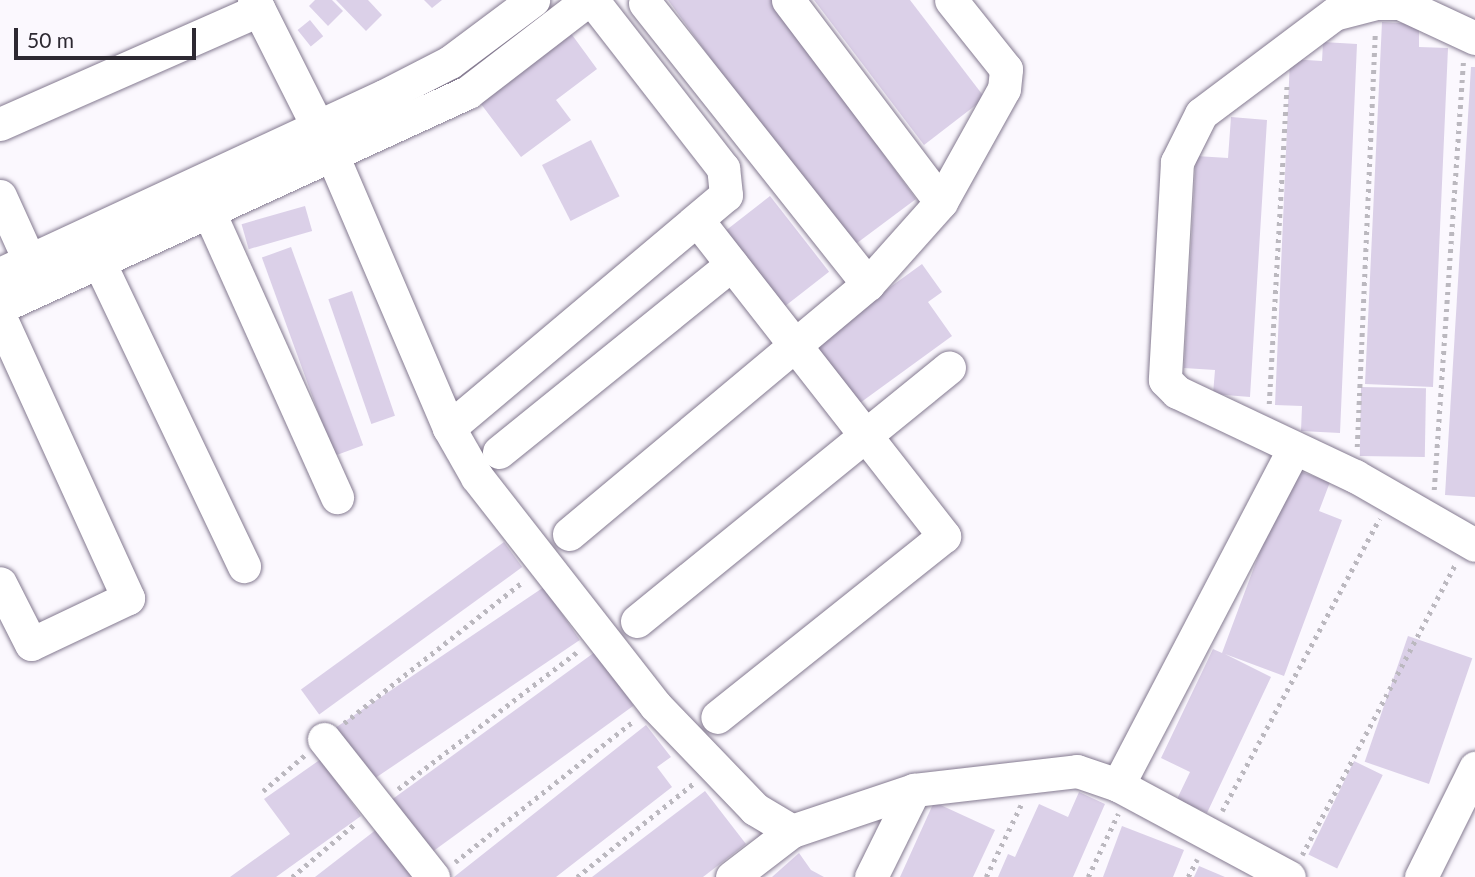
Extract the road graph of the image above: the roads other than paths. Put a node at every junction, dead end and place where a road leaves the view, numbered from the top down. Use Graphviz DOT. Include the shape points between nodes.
graph roads {
  1 [pos="533,0"];
  2 [pos="590,0"];
  3 [pos="788,0"];
  4 [pos="951,0"];
  5 [pos="645,3"];
  6 [pos="257,5"];
  7 [pos="1470,35"];
  8 [pos="0,124"];
  9 [pos="318,126"];
  10 [pos="333,157"];
  11 [pos="0,196"];
  12 [pos="941,202"];
  13 [pos="208,211"];
  14 [pos="714,242"];
  15 [pos="99,262"];
  16 [pos="15,267"];
  17 [pos="868,284"];
  18 [pos="0,307"];
  19 [pos="0,317"];
  20 [pos="792,346"];
  21 [pos="949,367"];
  22 [pos="449,428"];
  23 [pos="864,435"];
  24 [pos="1281,441"];
  25 [pos="499,452"];
  26 [pos="337,497"];
  27 [pos="569,534"];
  28 [pos="1471,543"];
  29 [pos="244,566"];
  30 [pos="0,583"];
  31 [pos="637,621"];
  32 [pos="718,717"];
  33 [pos="324,739"];
  34 [pos="1475,768"];
  35 [pos="1123,789"];
  36 [pos="914,790"];
  37 [pos="792,831"];
  38 [pos="1292,871"];
  39 [pos="439,873"];
  40 [pos="732,877"];
  41 [pos="871,877"];
  42 [pos="1421,877"];
  1 -- 9 [label="street" via="450,62"];
  2 -- 10 [label="street" via="468,92"];
  2 -- 14 [label="street" via="723,167 726,195"];
  3 -- 12 [label="street"];
  4 -- 12 [label="street" via="1006,69 1004,89"];
  5 -- 17 [label="street"];
  6 -- 8 [label="street"];
  6 -- 9 [label="street"];
  7 -- 24 [label="street" via="1400,4 1376,3 1334,13 1201,114 1177,162 1165,380 1177,392"];
  9 -- 10 [label="street"];
  9 -- 16 [label="street"];
  10 -- 13 [label="street"];
  10 -- 22 [label="street"];
  11 -- 16 [label="street"];
  12 -- 17 [label="street"];
  13 -- 15 [label="street"];
  13 -- 26 [label="street"];
  14 -- 20 [label="street"];
  14 -- 22 [label="street"];
  14 -- 25 [label="street"];
  15 -- 18 [label="street"];
  15 -- 29 [label="street"];
  17 -- 20 [label="street"];
  19 -- 30 [label="street" via="128,598 31,644"];
  20 -- 23 [label="street"];
  20 -- 27 [label="street"];
  21 -- 23 [label="street"];
  22 -- 37 [label="street" via="477,477 655,705 755,809"];
  23 -- 31 [label="street"];
  23 -- 32 [label="street" via="941,530 942,541"];
  24 -- 28 [label="street" via="1355,475"];
  24 -- 35 [label="street"];
  33 -- 39 [label="street"];
  34 -- 42 [label="street"];
  35 -- 36 [label="street" via="1077,771"];
  35 -- 38 [label="street" via="1208,836"];
  36 -- 37 [label="street"];
  36 -- 41 [label="street"];
  37 -- 40 [label="street"];
}
